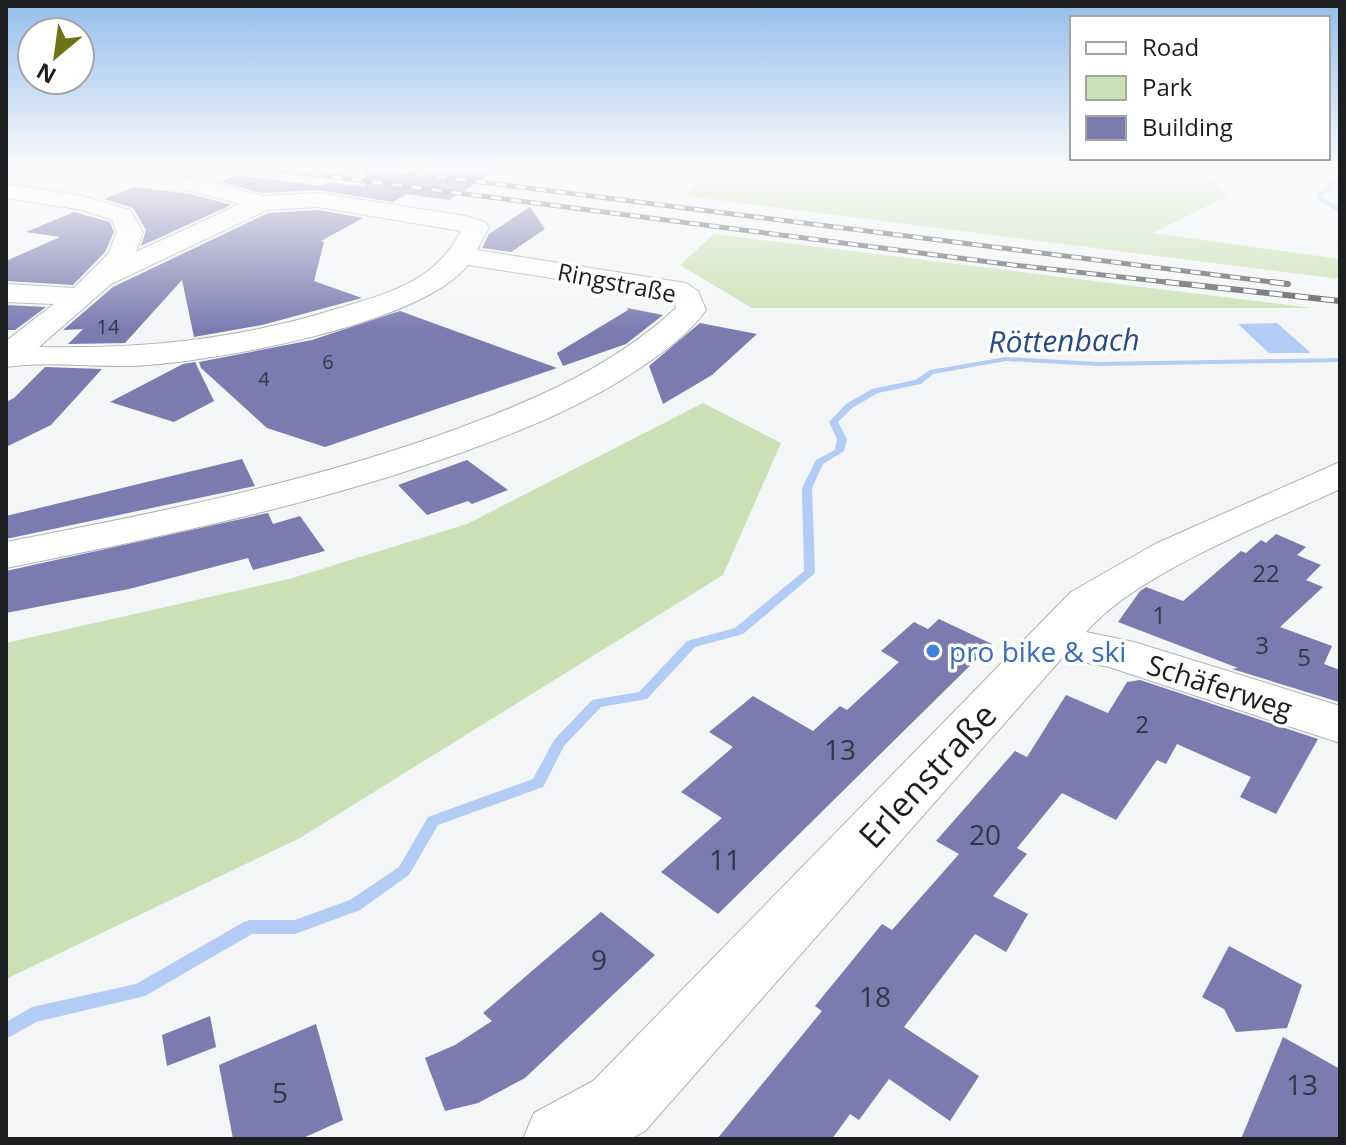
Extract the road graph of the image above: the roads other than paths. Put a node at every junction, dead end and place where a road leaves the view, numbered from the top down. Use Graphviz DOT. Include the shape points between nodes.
graph roads {
  1 [pos="127,222"];
  2 [pos="223,222"];
  3 [pos="458,222"];
  4 [pos="469,241"];
  5 [pos="90,288"];
  6 [pos="6,293"];
  7 [pos="7,356"];
  8 [pos="1340,474"];
  9 [pos="6,555"];
  10 [pos="1053,641"];
  11 [pos="1340,725"];
  12 [pos="560,1139"];
  1 -- 5 [label="street" via="130,241"];
  2 -- 5 [label="street"];
  3 -- 4 [label="street"];
  4 -- 7 [label="street" via="448,270 426,285 373,307 258,340 156,355"];
  4 -- 9 [label="street, Ringstraße" via="676,289 686,294 691,310 635,359 599,381 530,415 424,454 280,498"];
  5 -- 6 [label="street"];
  5 -- 7 [label="street"];
  8 -- 10 [label="street, Erlenstraße" via="1170,553 1087,602"];
  10 -- 11 [label="street, Schäferweg" via="1117,653"];
  10 -- 12 [label="street, Erlenstraße" via="619,1106"];
}
